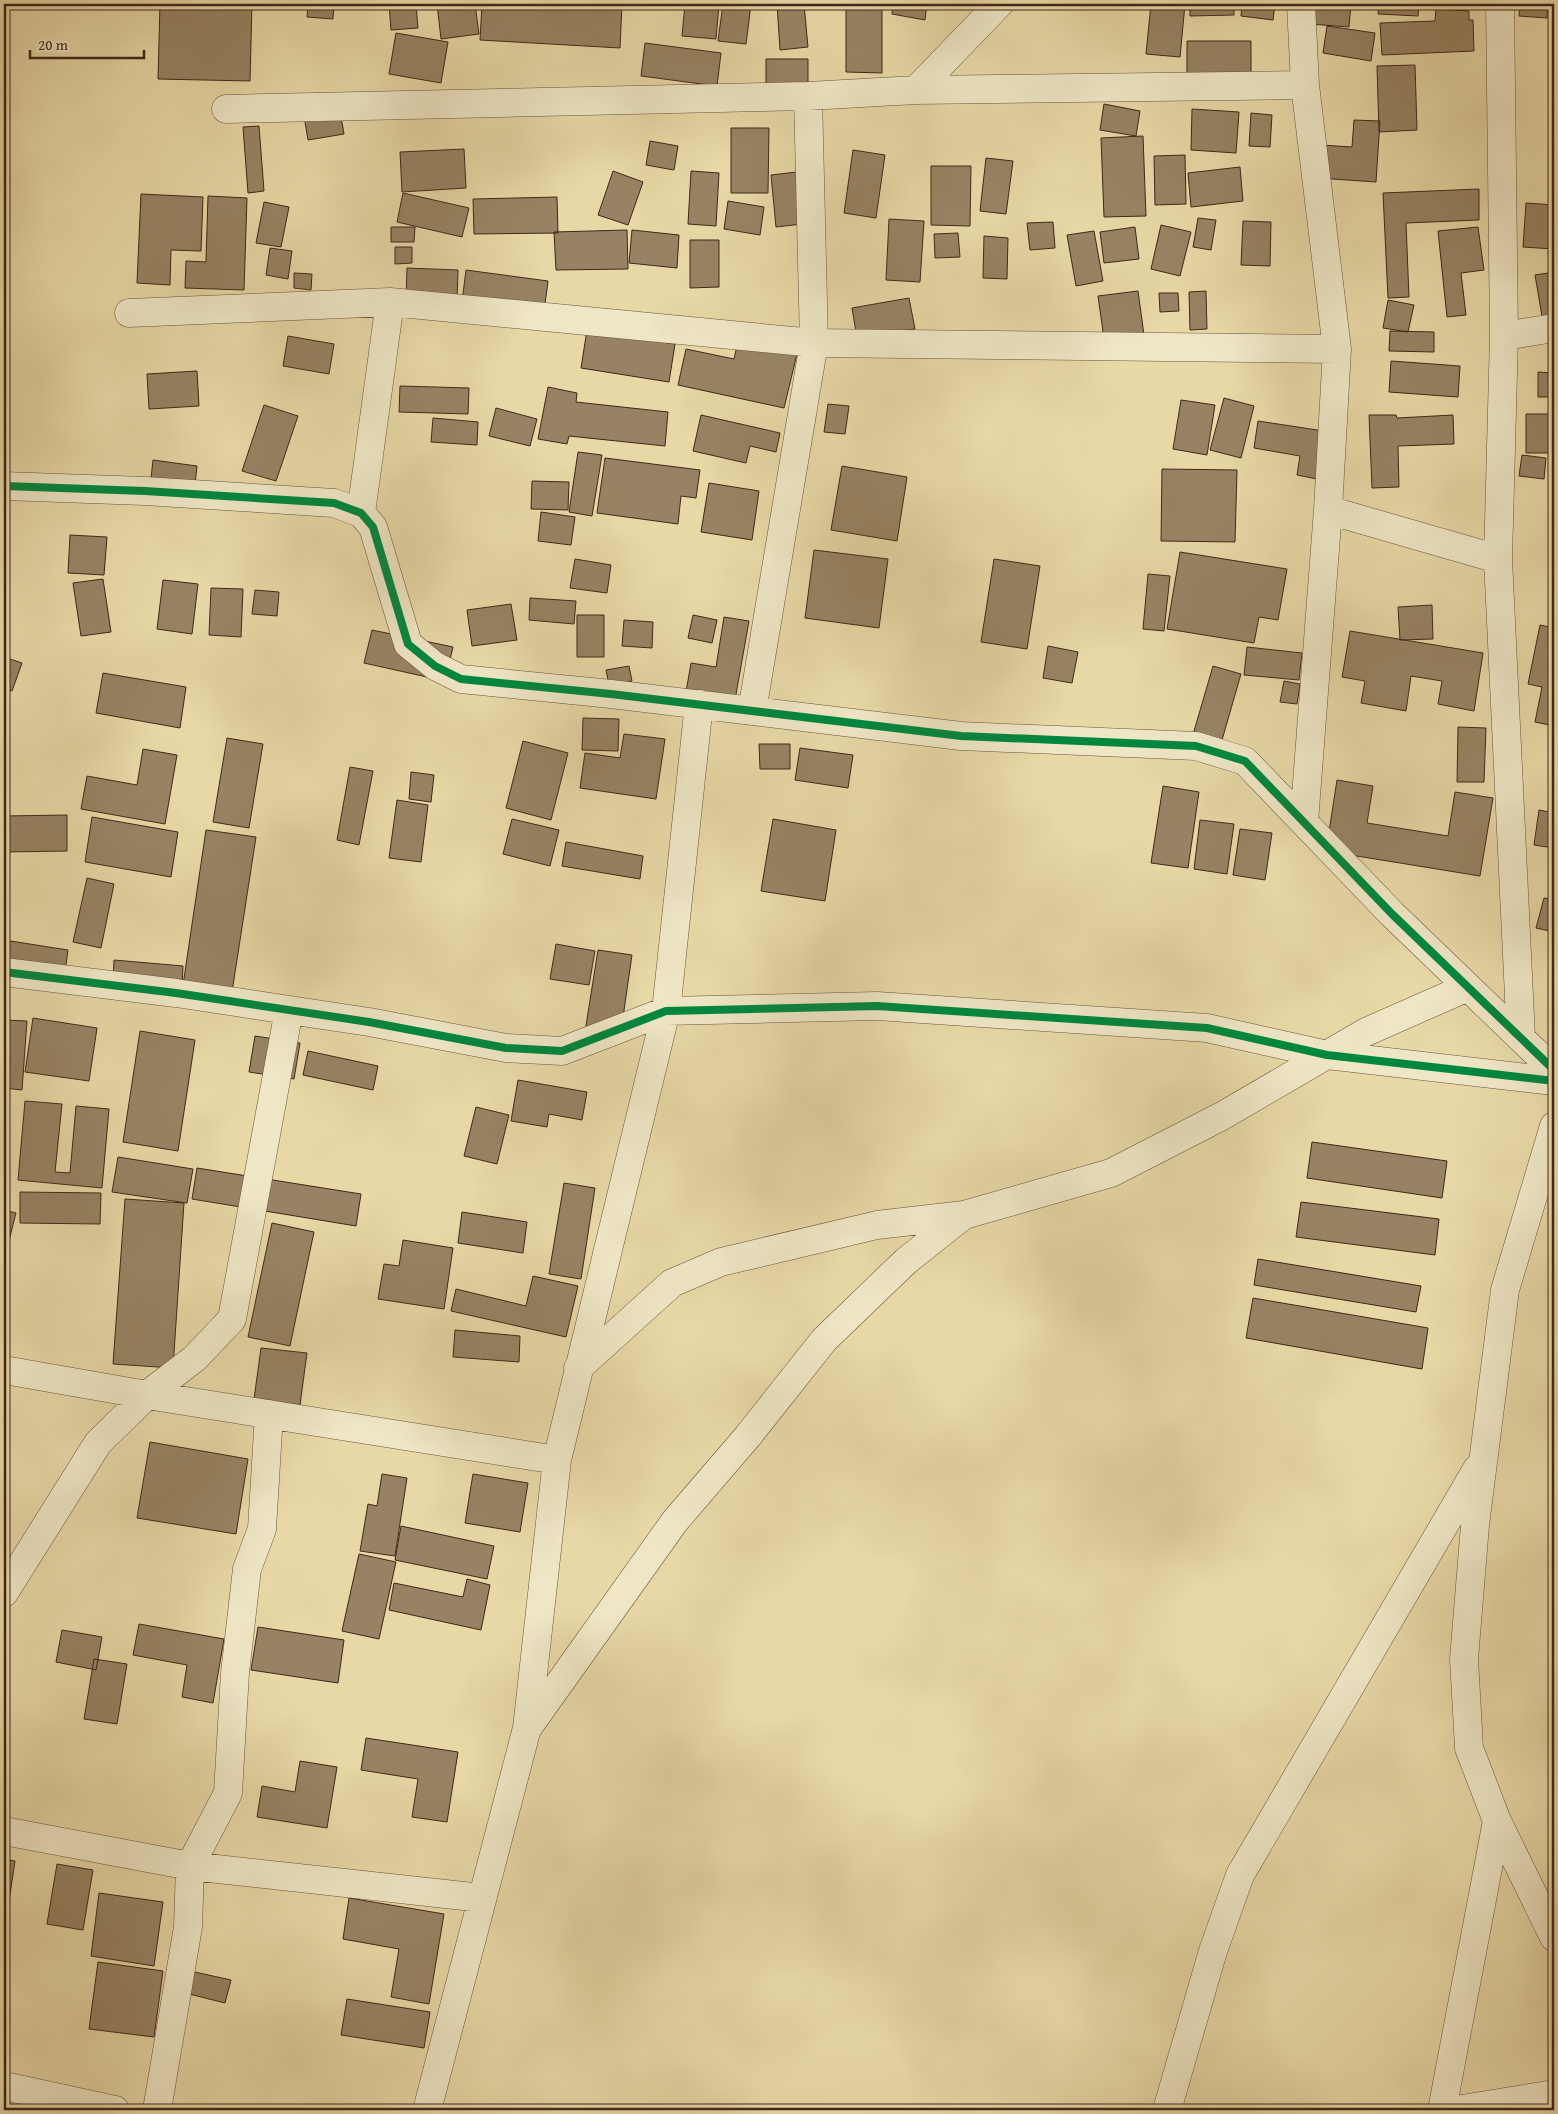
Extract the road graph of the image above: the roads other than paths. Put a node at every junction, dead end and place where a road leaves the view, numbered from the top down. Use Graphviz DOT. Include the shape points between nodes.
graph roads {
  1 [pos="999,4"];
  2 [pos="1301,4"];
  3 [pos="1500,4"];
  4 [pos="1305,85"];
  5 [pos="916,90"];
  6 [pos="808,96"];
  7 [pos="226,110"];
  8 [pos="390,302"];
  9 [pos="129,313"];
  10 [pos="1554,328"];
  11 [pos="1504,336"];
  12 [pos="814,343"];
  13 [pos="1337,349"];
  14 [pos="4,486"];
  15 [pos="1328,510"];
  16 [pos="361,514"];
  17 [pos="1498,559"];
  18 [pos="699,704"];
  19 [pos="752,711"];
  20 [pos="1304,822"];
  21 [pos="4,972"];
  22 [pos="1468,987"];
  23 [pos="288,1010"];
  24 [pos="666,1011"];
  25 [pos="1521,1038"];
  26 [pos="1327,1054"];
  27 [pos="1554,1070"];
  28 [pos="1554,1081"];
  29 [pos="1554,1126"];
  30 [pos="964,1215"];
  31 [pos="578,1368"];
  32 [pos="4,1370"];
  33 [pos="147,1395"];
  34 [pos="269,1414"];
  35 [pos="1484,1456"];
  36 [pos="557,1460"];
  37 [pos="4,1593"];
  38 [pos="527,1728"];
  39 [pos="1497,1821"];
  40 [pos="4,1831"];
  41 [pos="190,1866"];
  42 [pos="482,1898"];
  43 [pos="1554,1937"];
  44 [pos="4,2086"];
  45 [pos="1554,2094"];
  46 [pos="115,2110"];
  47 [pos="157,2110"];
  48 [pos="426,2110"];
  49 [pos="1167,2110"];
  50 [pos="1442,2110"];
  51 [pos="1456,2110"];
  1 -- 5 [label="street"];
  2 -- 4 [label="street"];
  3 -- 11 [label="street"];
  4 -- 5 [label="street"];
  4 -- 13 [label="street"];
  5 -- 6 [label="street"];
  6 -- 7 [label="street"];
  6 -- 12 [label="street"];
  8 -- 9 [label="street"];
  8 -- 12 [label="street"];
  8 -- 16 [label="street"];
  10 -- 11 [label="street"];
  11 -- 17 [label="street"];
  12 -- 13 [label="street"];
  12 -- 19 [label="street"];
  13 -- 15 [label="street"];
  14 -- 16 [label="street" via="334,503"];
  15 -- 17 [label="street"];
  15 -- 20 [label="street"];
  16 -- 18 [label="street" via="374,527 408,644 435,666 461,679"];
  17 -- 25 [label="street"];
  18 -- 19 [label="street"];
  18 -- 24 [label="street"];
  19 -- 20 [label="street" via="961,736 1196,746 1245,761"];
  20 -- 22 [label="street"];
  21 -- 23 [label="street"];
  22 -- 25 [label="street"];
  22 -- 26 [label="street" via="1366,1032"];
  23 -- 24 [label="street" via="506,1048 562,1051"];
  23 -- 33 [label="street" via="232,1319 195,1358"];
  24 -- 26 [label="street" via="877,1006 1207,1028"];
  24 -- 31 [label="street"];
  25 -- 27 [label="street"];
  26 -- 28 [label="street"];
  26 -- 30 [label="street" via="1222,1116 1111,1173"];
  29 -- 35 [label="street" via="1505,1290"];
  30 -- 31 [label="street" via="877,1225 721,1262 672,1283"];
  30 -- 38 [label="street" via="906,1261 824,1340 675,1521"];
  31 -- 36 [label="street"];
  32 -- 33 [label="street"];
  33 -- 34 [label="street"];
  33 -- 37 [label="street" via="98,1443"];
  34 -- 36 [label="street"];
  34 -- 41 [label="street" via="262,1529 247,1570 235,1674 228,1793"];
  35 -- 39 [label="street" via="1464,1659 1469,1748"];
  35 -- 49 [label="street" via="1240,1875 1212,1951"];
  36 -- 38 [label="street"];
  38 -- 42 [label="street"];
  39 -- 43 [label="street"];
  39 -- 50 [label="street"];
  40 -- 41 [label="street"];
  41 -- 42 [label="street"];
  41 -- 47 [label="street" via="188,1927"];
  42 -- 48 [label="street"];
  44 -- 46 [label="street"];
  45 -- 51 [label="street"];
}
